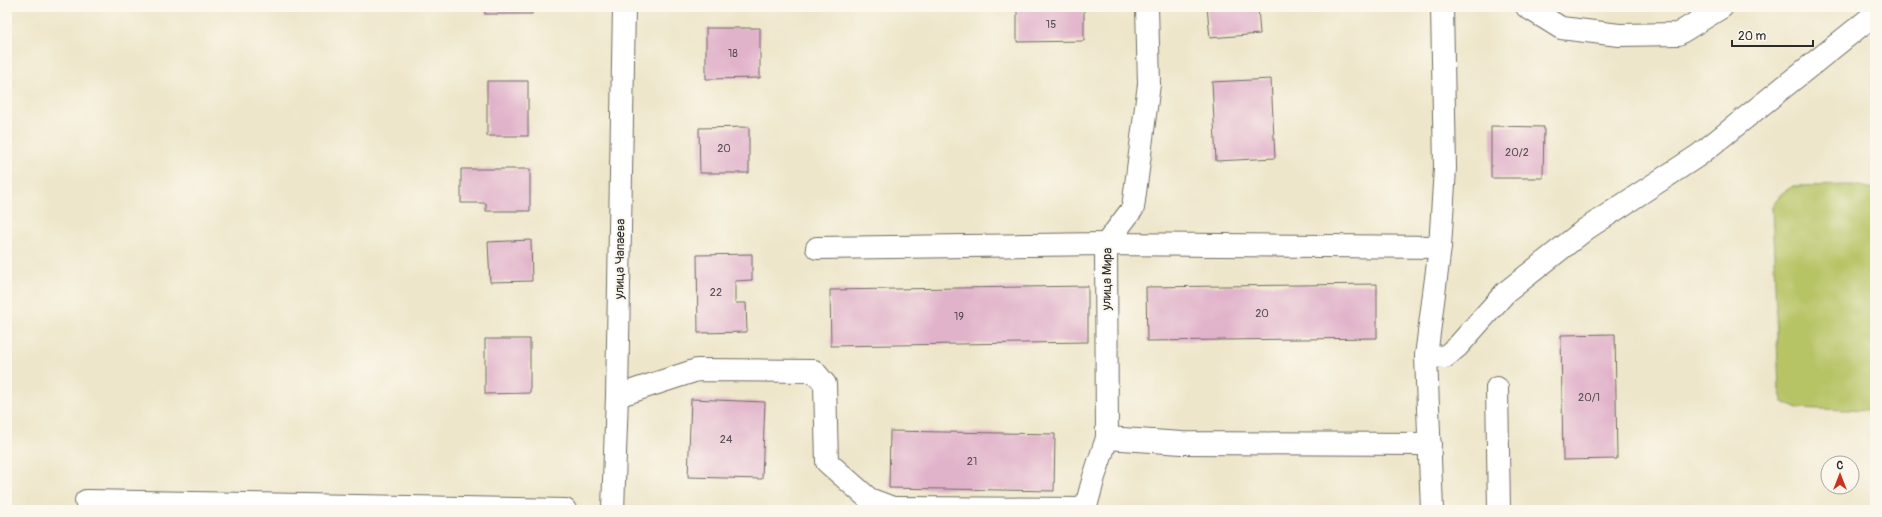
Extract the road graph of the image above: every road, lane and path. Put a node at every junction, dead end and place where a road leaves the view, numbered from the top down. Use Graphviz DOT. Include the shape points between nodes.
graph roads {
  1 [pos="624,7"];
  2 [pos="1148,7"];
  3 [pos="1442,7"];
  4 [pos="1527,7"];
  5 [pos="1722,7"];
  6 [pos="1875,14"];
  7 [pos="1106,244"];
  8 [pos="1440,247"];
  9 [pos="817,248"];
  10 [pos="1426,356"];
  11 [pos="1497,388"];
  12 [pos="617,396"];
  13 [pos="1107,438"];
  14 [pos="1430,444"];
  15 [pos="86,501"];
  16 [pos="331,508"];
  17 [pos="893,509"];
  18 [pos="565,510"];
  19 [pos="613,510"];
  20 [pos="1085,510"];
  21 [pos="1432,510"];
  22 [pos="1499,510"];
  1 -- 12 [label="street, улица Чапаева"];
  2 -- 7 [label="street, улица Мира" via="1150,84 1133,208"];
  3 -- 8 [label="street" via="1445,168"];
  4 -- 5 [label="street" via="1561,28 1619,35 1678,34"];
  6 -- 10 [label="street" via="1699,154 1586,230 1505,293 1445,357"];
  7 -- 8 [label="street"];
  7 -- 9 [label="street"];
  7 -- 13 [label="street, улица Мира"];
  8 -- 10 [label="street"];
  10 -- 14 [label="street"];
  11 -- 22 [label="street"];
  12 -- 17 [label="street" via="697,370 814,371 825,384 827,462 869,499"];
  12 -- 19 [label="street, улица Чапаева"];
  13 -- 14 [label="street" via="1182,443"];
  13 -- 20 [label="street, улица Мира"];
  14 -- 21 [label="street"];
  15 -- 16 [label="street"];
  16 -- 18 [label="street"];
  17 -- 20 [label="street"];
}
